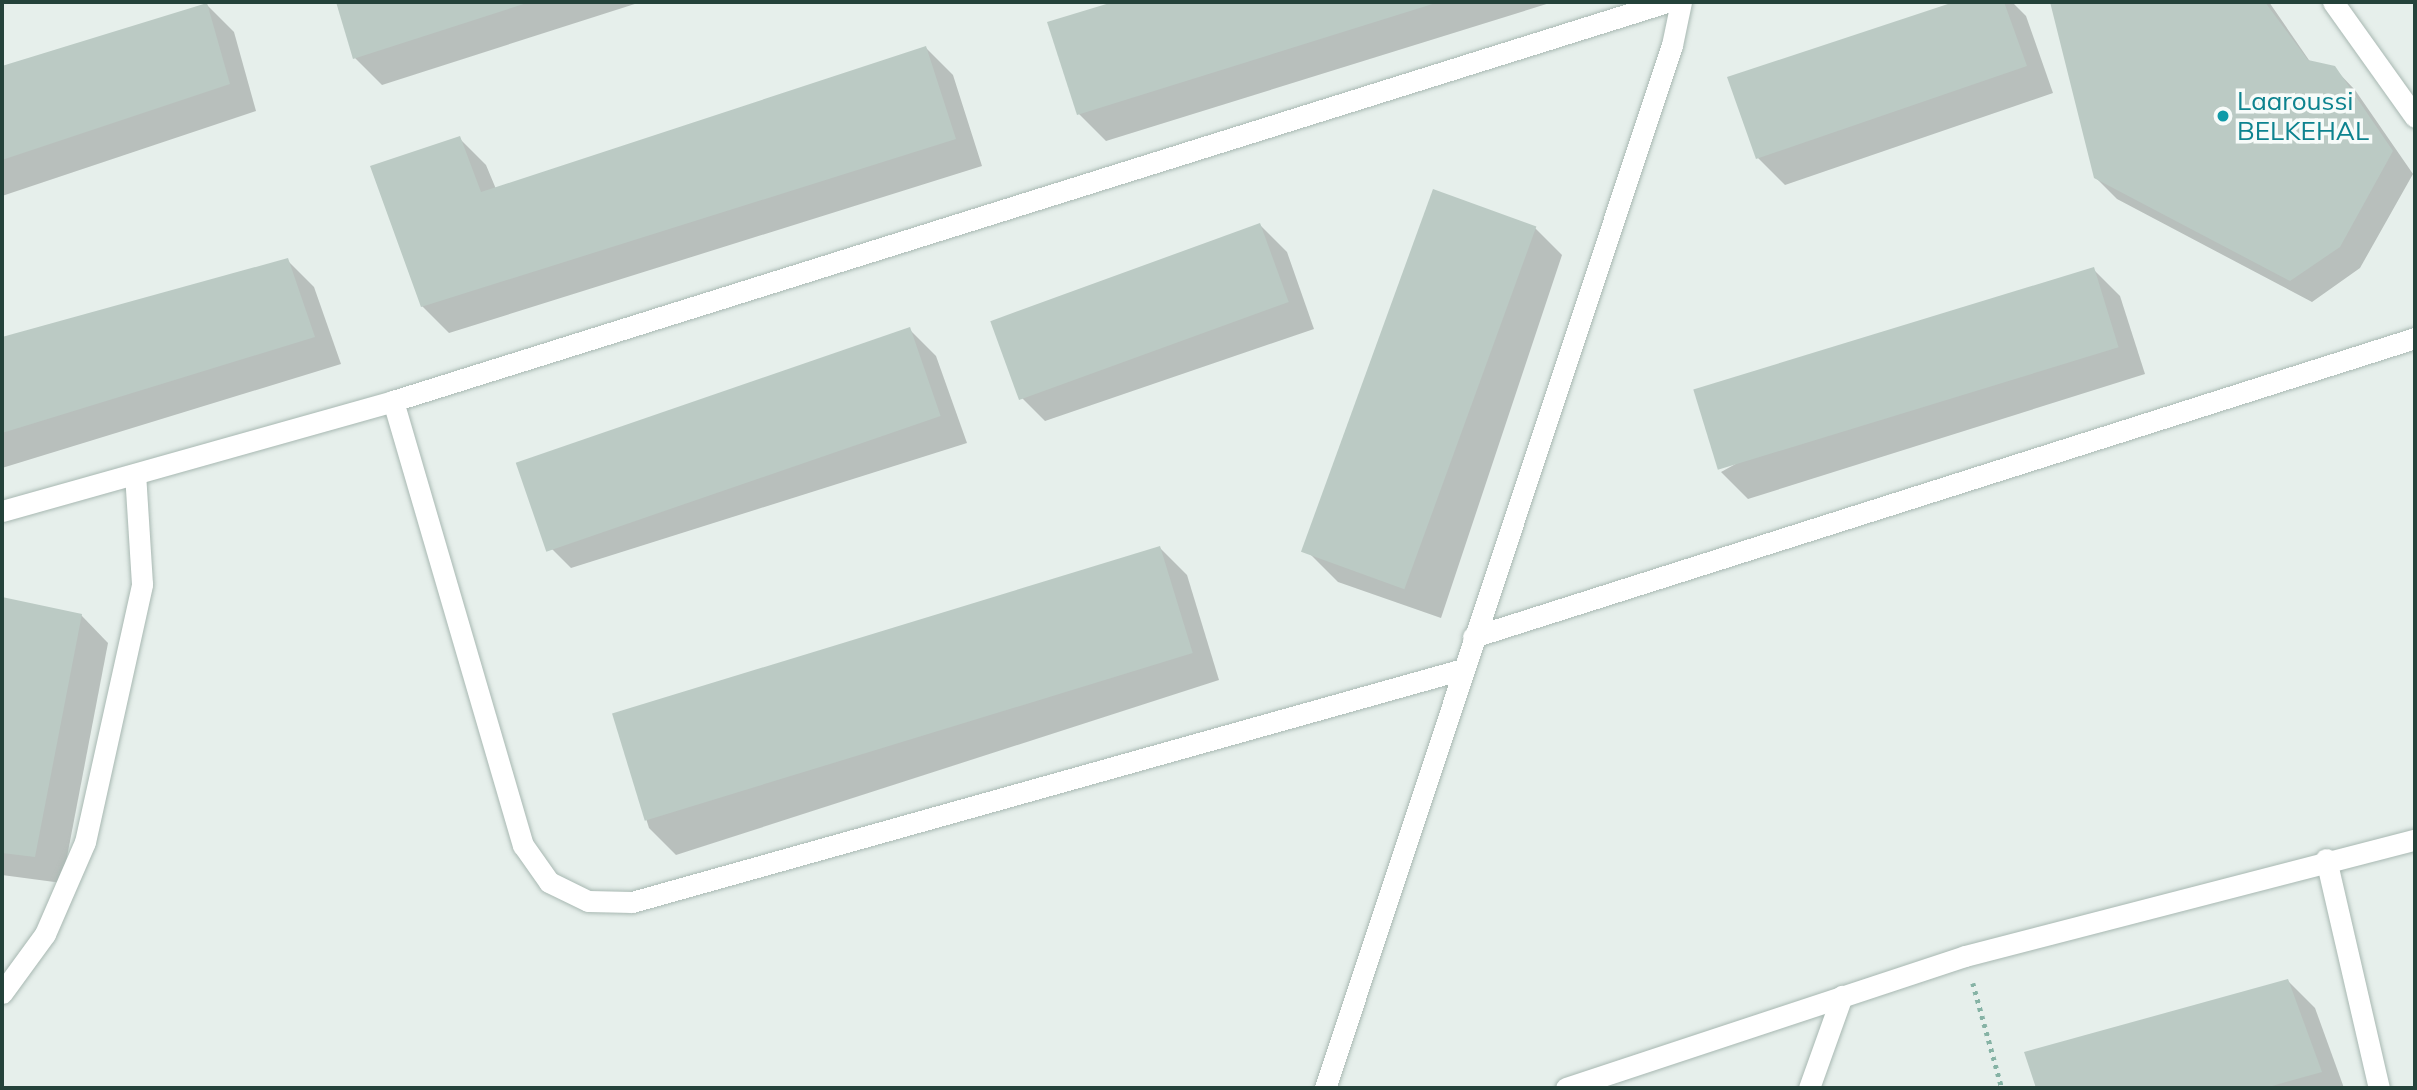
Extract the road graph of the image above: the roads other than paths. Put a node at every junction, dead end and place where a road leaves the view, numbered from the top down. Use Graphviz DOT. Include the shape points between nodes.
graph roads {
  1 [pos="1667,2"];
  2 [pos="1681,2"];
  3 [pos="2333,2"];
  4 [pos="2415,117"];
  5 [pos="2415,338"];
  6 [pos="393,401"];
  7 [pos="135,474"];
  8 [pos="2,511"];
  9 [pos="1473,637"];
  10 [pos="1463,669"];
  11 [pos="2415,840"];
  12 [pos="2326,859"];
  13 [pos="2,993"];
  14 [pos="1842,996"];
  15 [pos="1325,1088"];
  16 [pos="1566,1088"];
  17 [pos="1809,1088"];
  18 [pos="2379,1088"];
  1 -- 6 [label="street"];
  2 -- 9 [label="street" via="1672,45"];
  3 -- 4 [label="street"];
  5 -- 9 [label="street"];
  6 -- 7 [label="street"];
  6 -- 10 [label="street" via="523,845 549,882 588,901 632,902"];
  7 -- 8 [label="street"];
  7 -- 13 [label="street" via="142,584 85,842 45,933"];
  9 -- 10 [label="street"];
  10 -- 15 [label="street"];
  11 -- 12 [label="street"];
  12 -- 14 [label="street" via="1965,956"];
  12 -- 18 [label="street"];
  14 -- 16 [label="street"];
  14 -- 17 [label="street"];
}
